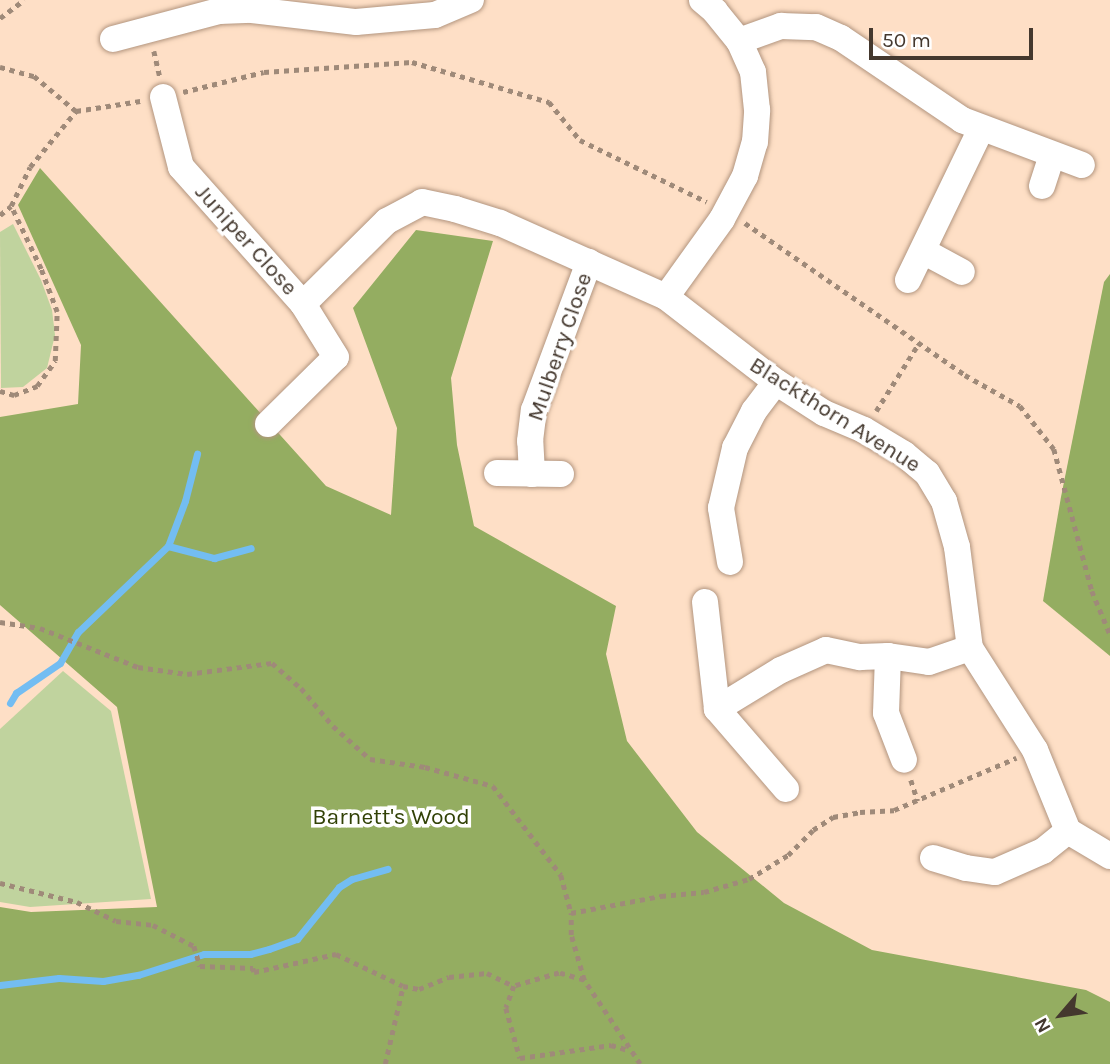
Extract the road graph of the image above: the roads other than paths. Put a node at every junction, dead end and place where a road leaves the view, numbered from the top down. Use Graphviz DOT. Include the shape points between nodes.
graph roads {
  1 [pos="471,0"];
  2 [pos="702,0"];
  3 [pos="219,5"];
  4 [pos="113,39"];
  5 [pos="739,41"];
  6 [pos="163,97"];
  7 [pos="981,129"];
  8 [pos="1052,155"];
  9 [pos="1082,165"];
  10 [pos="1042,186"];
  11 [pos="922,251"];
  12 [pos="589,262"];
  13 [pos="962,272"];
  14 [pos="908,280"];
  15 [pos="666,297"];
  16 [pos="303,304"];
  17 [pos="776,382"];
  18 [pos="268,424"];
  19 [pos="497,472"];
  20 [pos="532,474"];
  21 [pos="561,474"];
  22 [pos="730,562"];
  23 [pos="705,602"];
  24 [pos="970,648"];
  25 [pos="888,656"];
  26 [pos="717,709"];
  27 [pos="904,760"];
  28 [pos="786,789"];
  29 [pos="1068,831"];
  30 [pos="1110,856"];
  31 [pos="933,858"];
  1 -- 3 [label="street" via="435,15 356,22"];
  2 -- 5 [label="street"];
  3 -- 4 [label="street"];
  5 -- 7 [label="street" via="781,26 816,27 841,38 908,86"];
  5 -- 15 [label="street" via="752,72 757,110 746,176 722,219"];
  6 -- 16 [label="street, Juniper Close" via="181,167"];
  7 -- 8 [label="street"];
  7 -- 11 [label="street"];
  8 -- 9 [label="street"];
  8 -- 10 [label="street"];
  11 -- 13 [label="street"];
  11 -- 14 [label="street"];
  12 -- 15 [label="street, Blackthorn Avenue"];
  12 -- 16 [label="street, Juniper Close" via="500,223 422,202 387,221"];
  12 -- 20 [label="street, Mulberry Close" via="534,410"];
  15 -- 17 [label="street, Blackthorn Avenue"];
  16 -- 18 [label="street" via="335,357"];
  17 -- 22 [label="street" via="754,411 735,449 721,508"];
  17 -- 24 [label="street, Blackthorn Avenue" via="904,454 927,473 944,501 957,547"];
  19 -- 20 [label="street"];
  20 -- 21 [label="street"];
  23 -- 26 [label="street"];
  24 -- 25 [label="street" via="929,662"];
  24 -- 29 [label="street, Blackthorn Avenue" via="1035,750"];
  25 -- 26 [label="street" via="860,657 826,650 781,670"];
  25 -- 27 [label="street" via="886,713"];
  26 -- 28 [label="street"];
  29 -- 30 [label="street"];
  29 -- 31 [label="street" via="1043,851 995,872"];
}
